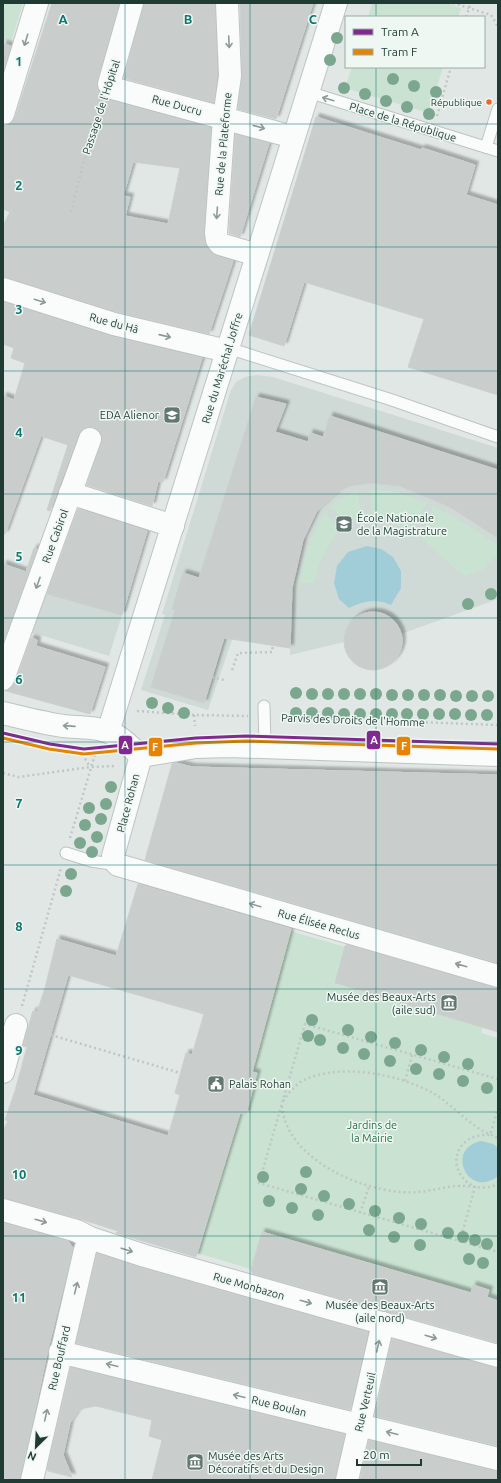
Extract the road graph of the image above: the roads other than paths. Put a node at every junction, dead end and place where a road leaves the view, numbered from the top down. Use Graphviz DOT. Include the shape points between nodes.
graph roads {
  1 [pos="38,3"];
  2 [pos="132,3"];
  3 [pos="227,3"];
  4 [pos="336,3"];
  5 [pos="109,84"];
  6 [pos="308,92"];
  7 [pos="498,109"];
  8 [pos="3,114"];
  9 [pos="224,118"];
  10 [pos="293,137"];
  11 [pos="486,147"];
  12 [pos="498,151"];
  13 [pos="257,255"];
  14 [pos="3,289"];
  15 [pos="227,350"];
  16 [pos="498,437"];
  17 [pos="90,439"];
  18 [pos="70,493"];
  19 [pos="173,526"];
  20 [pos="3,679"];
  21 [pos="264,712"];
  22 [pos="3,713"];
  23 [pos="108,732"];
  24 [pos="265,746"];
  25 [pos="498,755"];
  26 [pos="141,756"];
  27 [pos="66,853"];
  28 [pos="118,865"];
  29 [pos="498,976"];
  30 [pos="16,1025"];
  31 [pos="3,1072"];
  32 [pos="3,1210"];
  33 [pos="90,1238"];
  34 [pos="383,1323"];
  35 [pos="60,1352"];
  36 [pos="498,1356"];
  37 [pos="360,1425"];
  38 [pos="498,1459"];
  39 [pos="35,1479"];
  40 [pos="347,1480"];
  1 -- 8 [label="street, one-way"];
  2 -- 5 [label="street, Passage de l'Hôpital"];
  3 -- 9 [label="street, Rue de la Plateforme, one-way" via="230,76"];
  4 -- 6 [label="street, Rue du Maréchal Joffre"];
  5 -- 9 [label="street, Rue Ducru" via="112,88"];
  6 -- 10 [label="street, Rue du Maréchal Joffre"];
  11 -- 6 [label="lane, Place de la République, one-way"];
  7 -- 11 [label="lane"];
  9 -- 10 [label="street, Rue Ducru, one-way"];
  9 -- 13 [label="street, Rue de la Plateforme, one-way" via="217,240 220,244"];
  10 -- 13 [label="street, Rue du Maréchal Joffre"];
  11 -- 12 [label="lane, Place de la République"];
  13 -- 15 [label="street, Rue du Maréchal Joffre"];
  14 -- 15 [label="street, Rue du Hâ, one-way" via="114,324"];
  15 -- 16 [label="lane" via="392,400"];
  15 -- 19 [label="street, Rue du Maréchal Joffre"];
  17 -- 18 [label="street, Rue Cabirol"];
  18 -- 19 [label="street"];
  18 -- 20 [label="street, Rue Cabirol, one-way"];
  19 -- 23 [label="street, Rue du Maréchal Joffre"];
  21 -- 24 [label="lane"];
  23 -- 22 [label="street, one-way"];
  23 -- 26 [label="street" via="122,739"];
  24 -- 25 [label="street"];
  24 -- 26 [label="street" via="196,747"];
  26 -- 28 [label="street, Place Rohan" via="113,856 114,862"];
  27 -- 28 [label="lane" via="91,861"];
  29 -- 28 [label="street, Rue Élisée Reclus, one-way"];
  30 -- 31 [label="street"];
  32 -- 33 [label="street, Rue Monbazon, one-way" via="77,1231"];
  33 -- 34 [label="street, Rue Monbazon, one-way"];
  35 -- 33 [label="street, Rue Bouffard, one-way"];
  34 -- 36 [label="street, Rue Monbazon, one-way"];
  37 -- 34 [label="street, Rue Verteuil, one-way"];
  37 -- 35 [label="street, Rue Boulan, one-way"];
  39 -- 35 [label="street, Rue Bouffard, one-way"];
  38 -- 37 [label="street, Rue Boulan, one-way"];
  37 -- 40 [label="street, Rue Verteuil"];
}
